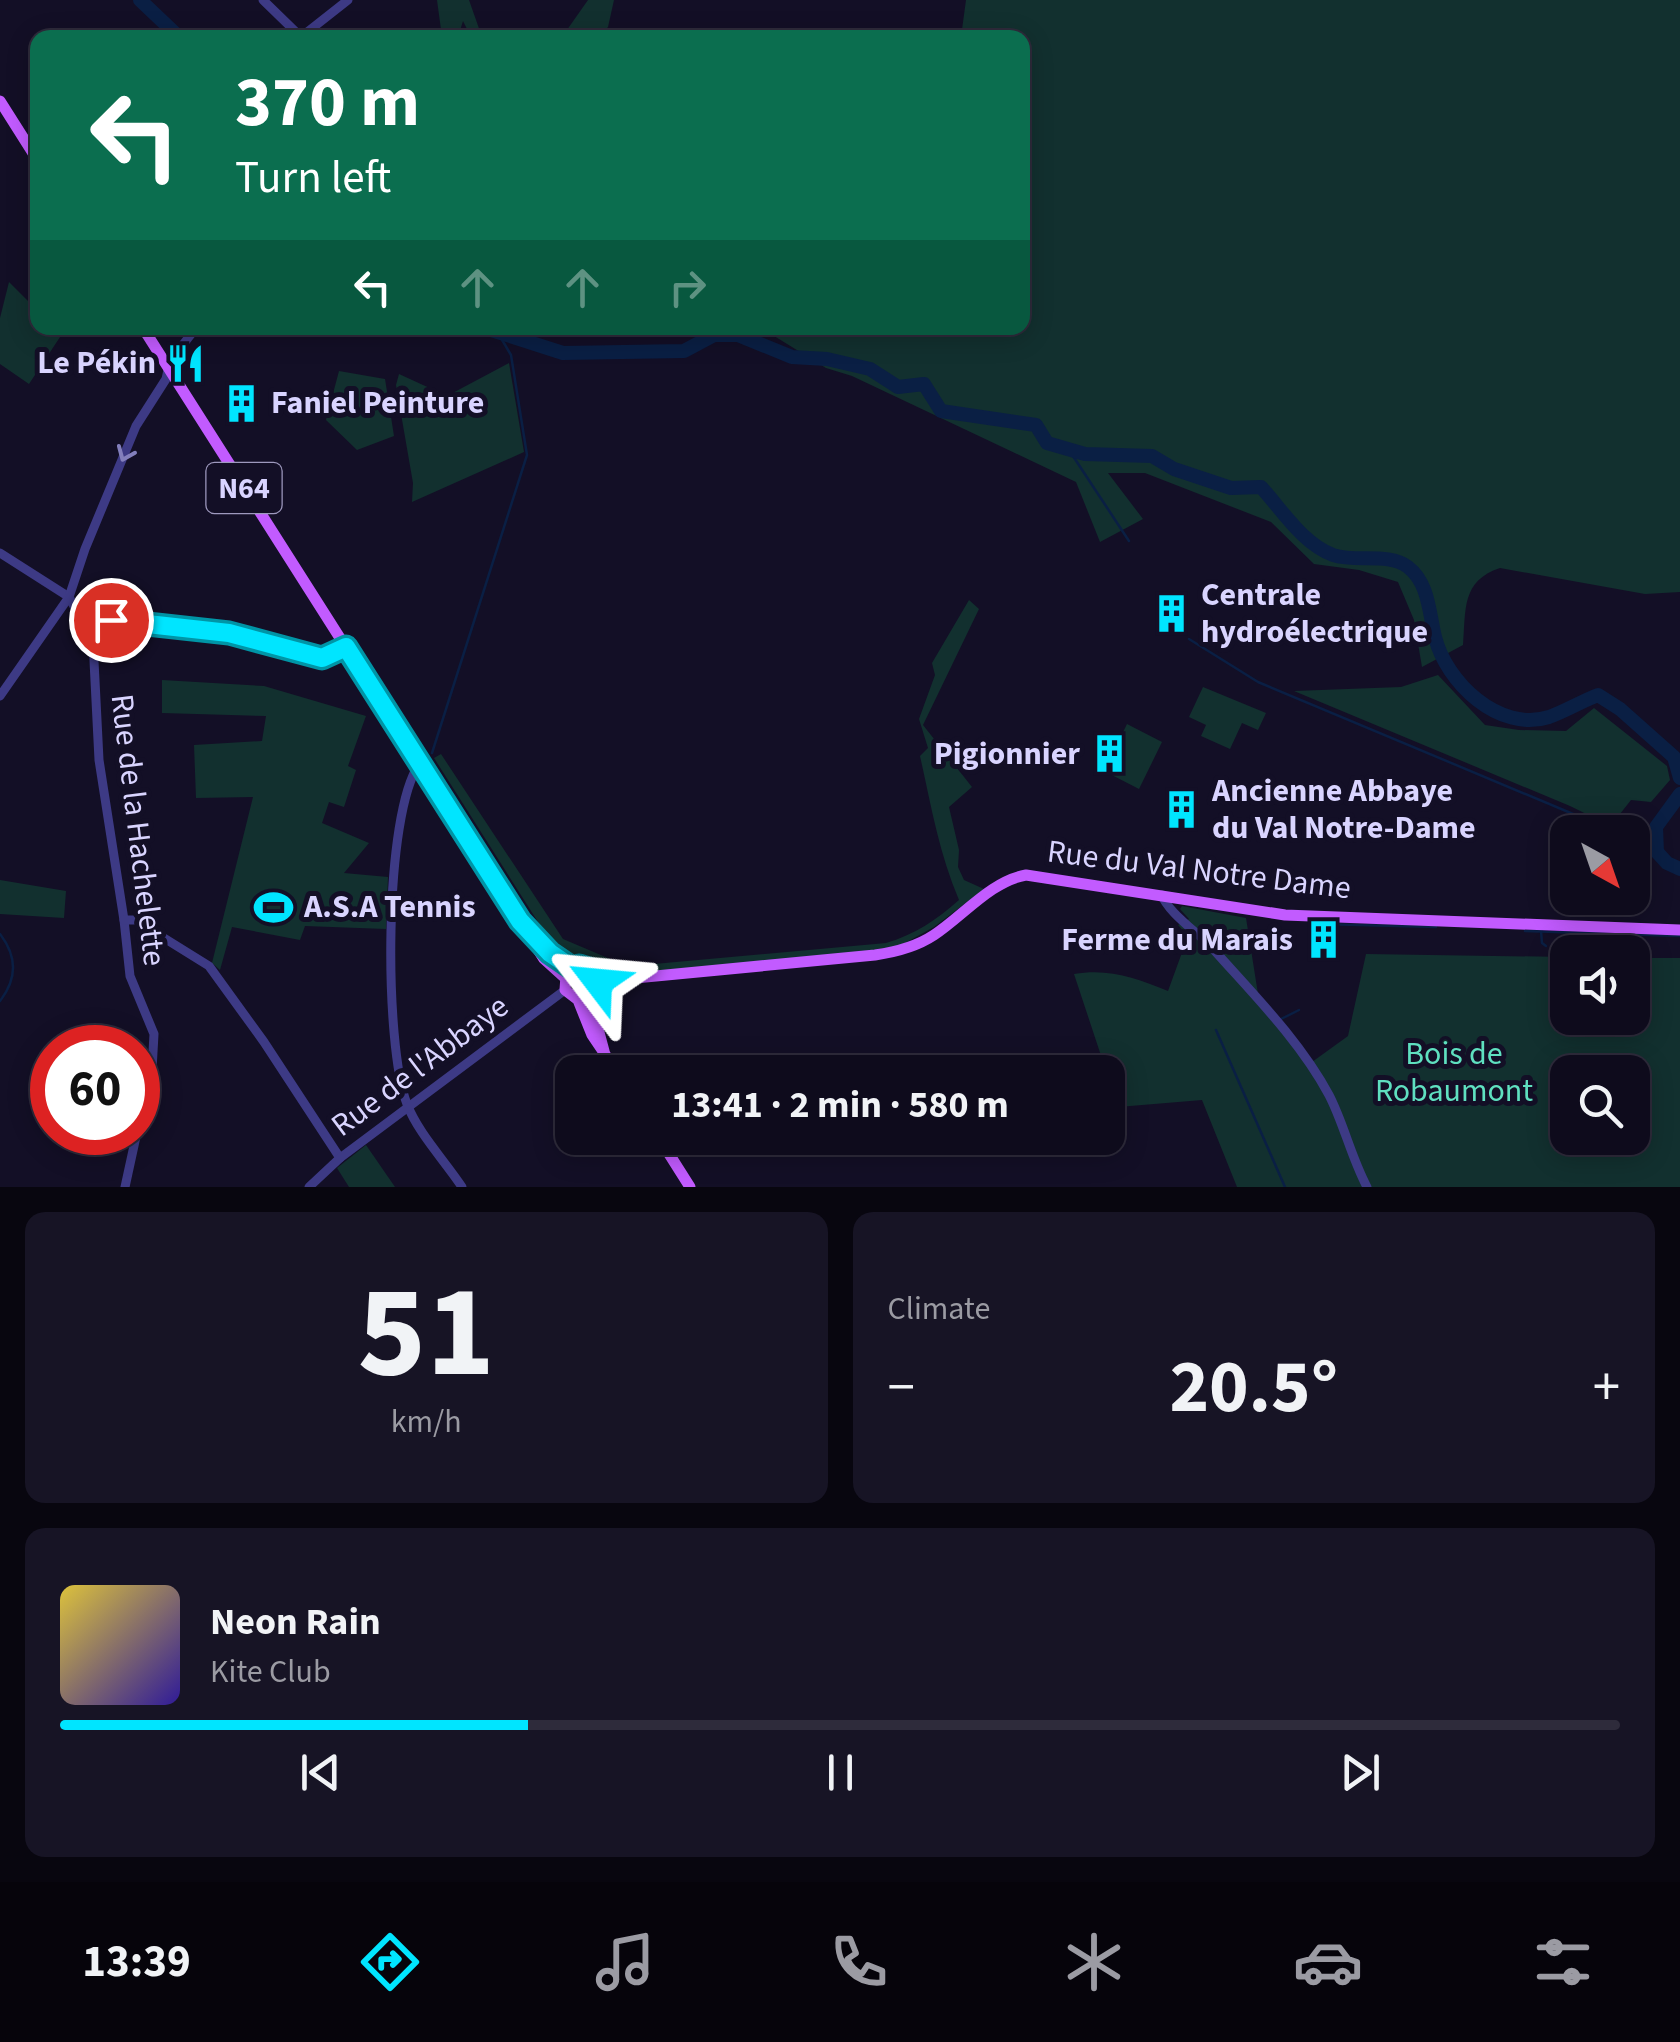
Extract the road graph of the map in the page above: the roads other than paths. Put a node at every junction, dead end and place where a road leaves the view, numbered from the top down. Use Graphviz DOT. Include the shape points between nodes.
graph roads {
  1 [pos="262,0"];
  2 [pos="348,0"];
  3 [pos="294,30"];
  4 [pos="310,30"];
  5 [pos="0,101"];
  6 [pos="30,148"];
  7 [pos="147,335"];
  8 [pos="191,335"];
  9 [pos="168,367"];
  10 [pos="0,553"];
  11 [pos="69,597"];
  12 [pos="85,622"];
  13 [pos="346,647"];
  14 [pos="0,696"];
  15 [pos="420,764"];
  16 [pos="1162,894"];
  17 [pos="124,920"];
  18 [pos="1680,930"];
  19 [pos="568,979"];
  20 [pos="595,987"];
  21 [pos="578,1000"];
  22 [pos="150,1025"];
  23 [pos="604,1051"];
  24 [pos="606,1055"];
  25 [pos="407,1106"];
  26 [pos="132,1155"];
  27 [pos="670,1155"];
  28 [pos="340,1158"];
  29 [pos="125,1187"];
  30 [pos="309,1187"];
  31 [pos="462,1187"];
  32 [pos="690,1187"];
  33 [pos="1367,1187"];
  1 -- 3 [label="street"];
  2 -- 4 [label="street"];
  5 -- 6 [label="main road"];
  7 -- 9 [label="main road, N64"];
  8 -- 9 [label="street"];
  9 -- 11 [label="street, one-way" via="136,426"];
  9 -- 13 [label="main road, N64"];
  10 -- 11 [label="street"];
  11 -- 12 [label="street, Rue de la Hachelette"];
  11 -- 14 [label="street"];
  12 -- 13 [label="street" via="229,633 322,658"];
  12 -- 17 [label="street, Rue de la Hachelette" via="93,640 99,760"];
  13 -- 15 [label="main road, N64"];
  15 -- 19 [label="main road, N64" via="520,921"];
  15 -- 25 [label="street" via="396,834 393,885 390,998"];
  16 -- 18 [label="main road, Rue du Val Notre Dame" via="1285,915"];
  16 -- 20 [label="main road, Rue du Val Notre Dame" via="1018,876 926,940 890,953"];
  16 -- 33 [label="street" via="1164,904 1197,930 1306,1059 1335,1108"];
  17 -- 22 [label="street, Rue de la Hachelette" via="130,976"];
  17 -- 28 [label="street" via="135,920 210,966"];
  19 -- 20 [label="main road, N64" via="586,966"];
  19 -- 21 [label="main road, N64"];
  19 -- 25 [label="street, Rue de l'Abbaye"];
  20 -- 21 [label="main road, Rue du Val Notre Dame"];
  20 -- 23 [label="main road, N64"];
  21 -- 23 [label="main road, N64"];
  23 -- 24 [label="main road, N64"];
  25 -- 28 [label="street, Rue de l'Abbaye"];
  25 -- 31 [label="street"];
  26 -- 29 [label="street, Rue de la Hachelette"];
  27 -- 32 [label="main road"];
  28 -- 30 [label="street, Rue de l'Abbaye"];
}
